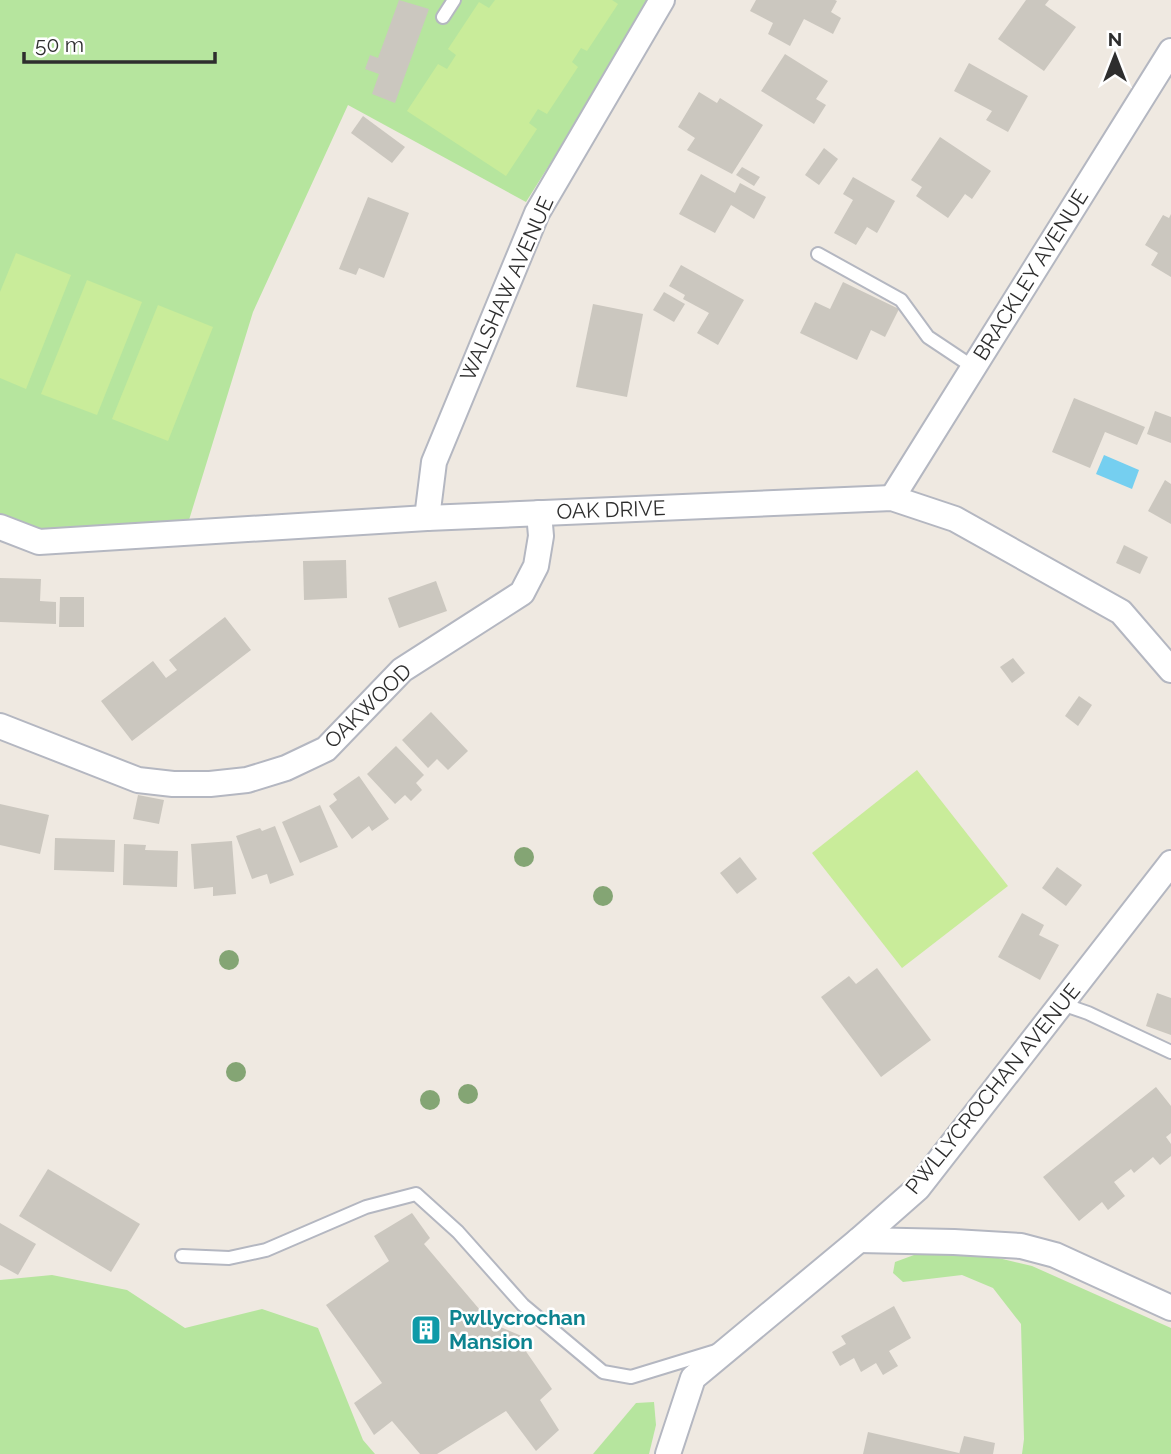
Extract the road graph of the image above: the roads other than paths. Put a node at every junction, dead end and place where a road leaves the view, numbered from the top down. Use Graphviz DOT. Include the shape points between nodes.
graph roads {
  1 [pos="454,0"];
  2 [pos="662,0"];
  3 [pos="443,17"];
  4 [pos="1171,51"];
  5 [pos="818,254"];
  6 [pos="974,367"];
  7 [pos="892,498"];
  8 [pos="539,513"];
  9 [pos="426,518"];
  10 [pos="0,527"];
  11 [pos="1171,670"];
  12 [pos="0,726"];
  13 [pos="1171,863"];
  14 [pos="1062,1004"];
  15 [pos="1171,1052"];
  16 [pos="859,1240"];
  17 [pos="182,1255"];
  18 [pos="1171,1308"];
  19 [pos="733,1346"];
  20 [pos="668,1454"];
  1 -- 3 [label="lane"];
  2 -- 9 [label="street, WALSHAW AVENUE" via="537,213 434,462"];
  4 -- 6 [label="street, BRACKLEY AVENUE"];
  5 -- 6 [label="lane" via="901,300 928,337"];
  6 -- 7 [label="street, BRACKLEY AVENUE"];
  7 -- 8 [label="street, OAK DRIVE"];
  7 -- 11 [label="street, OAK DRIVE" via="955,519 1121,612"];
  8 -- 9 [label="street, OAK DRIVE"];
  8 -- 12 [label="street, OAKWOOD" via="536,566 522,593 402,670 326,749 286,768 210,784 138,779"];
  9 -- 10 [label="street, OAK DRIVE" via="39,542"];
  13 -- 14 [label="street, PWLLYCROCHAN AVENUE"];
  14 -- 15 [label="lane"];
  14 -- 16 [label="street, PWLLYCROCHAN AVENUE" via="918,1188"];
  16 -- 18 [label="street" via="1021,1246 1055,1255"];
  16 -- 19 [label="street, PWLLYCROCHAN AVENUE"];
  17 -- 19 [label="lane" via="229,1258 266,1250 366,1207 416,1194 458,1232 523,1305 603,1372 631,1377"];
  19 -- 20 [label="street, PWLLYCROCHAN AVENUE" via="693,1378"];
}
